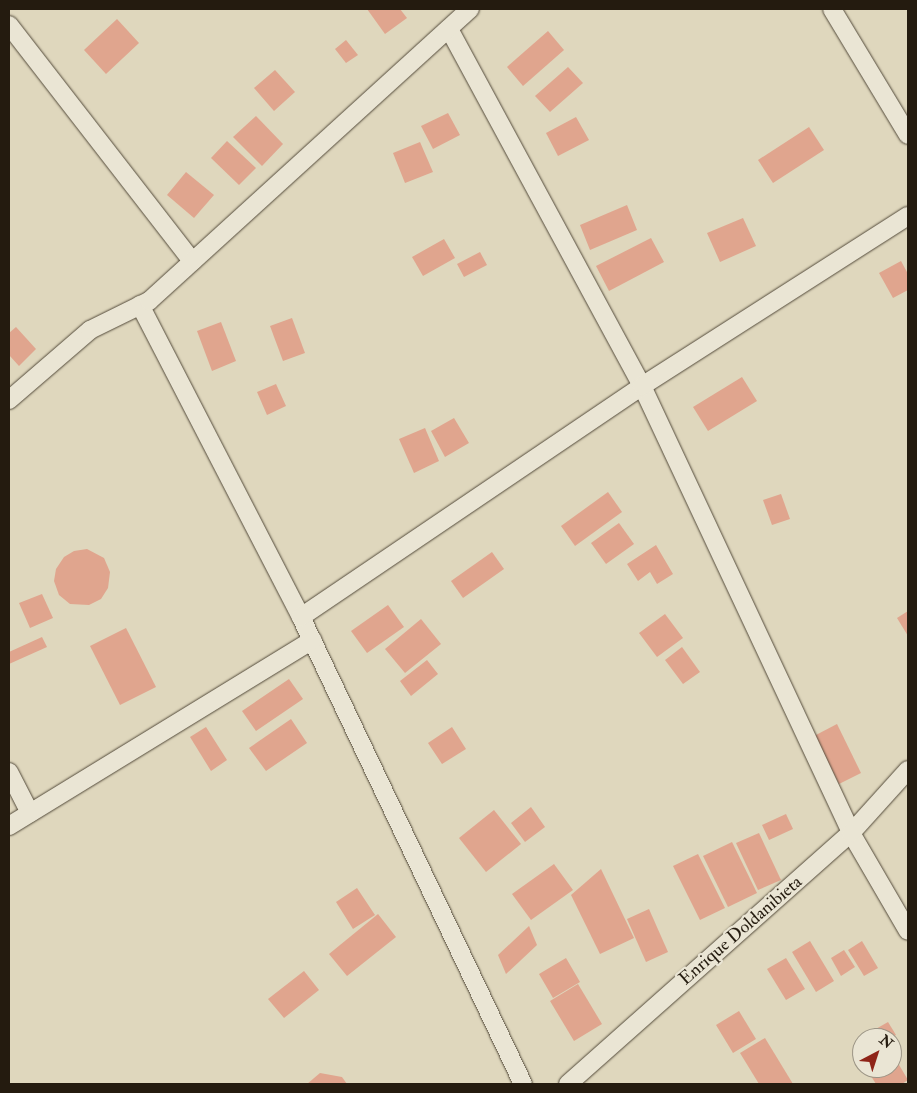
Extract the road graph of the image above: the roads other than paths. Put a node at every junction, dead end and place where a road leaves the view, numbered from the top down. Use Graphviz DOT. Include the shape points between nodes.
graph roads {
  1 [pos="470,9"];
  2 [pos="832,9"];
  3 [pos="9,25"];
  4 [pos="449,29"];
  5 [pos="908,135"];
  6 [pos="908,216"];
  7 [pos="192,261"];
  8 [pos="140,305"];
  9 [pos="642,386"];
  10 [pos="9,400"];
  11 [pos="301,617"];
  12 [pos="312,640"];
  13 [pos="908,770"];
  14 [pos="9,772"];
  15 [pos="30,813"];
  16 [pos="9,826"];
  17 [pos="851,833"];
  18 [pos="908,931"];
  19 [pos="523,1084"];
  20 [pos="568,1084"];
  1 -- 4 [label="street"];
  2 -- 5 [label="street"];
  3 -- 7 [label="street"];
  4 -- 7 [label="street"];
  4 -- 9 [label="street"];
  6 -- 9 [label="street"];
  7 -- 8 [label="street" via="149,301"];
  8 -- 10 [label="street" via="90,330"];
  8 -- 11 [label="street"];
  9 -- 11 [label="street"];
  9 -- 17 [label="street"];
  11 -- 12 [label="street"];
  12 -- 15 [label="street"];
  12 -- 19 [label="street"];
  13 -- 17 [label="street, Enrique Doldanibieta"];
  14 -- 15 [label="street"];
  15 -- 16 [label="street"];
  17 -- 18 [label="street"];
  17 -- 20 [label="street, Enrique Doldanibieta"];
}
